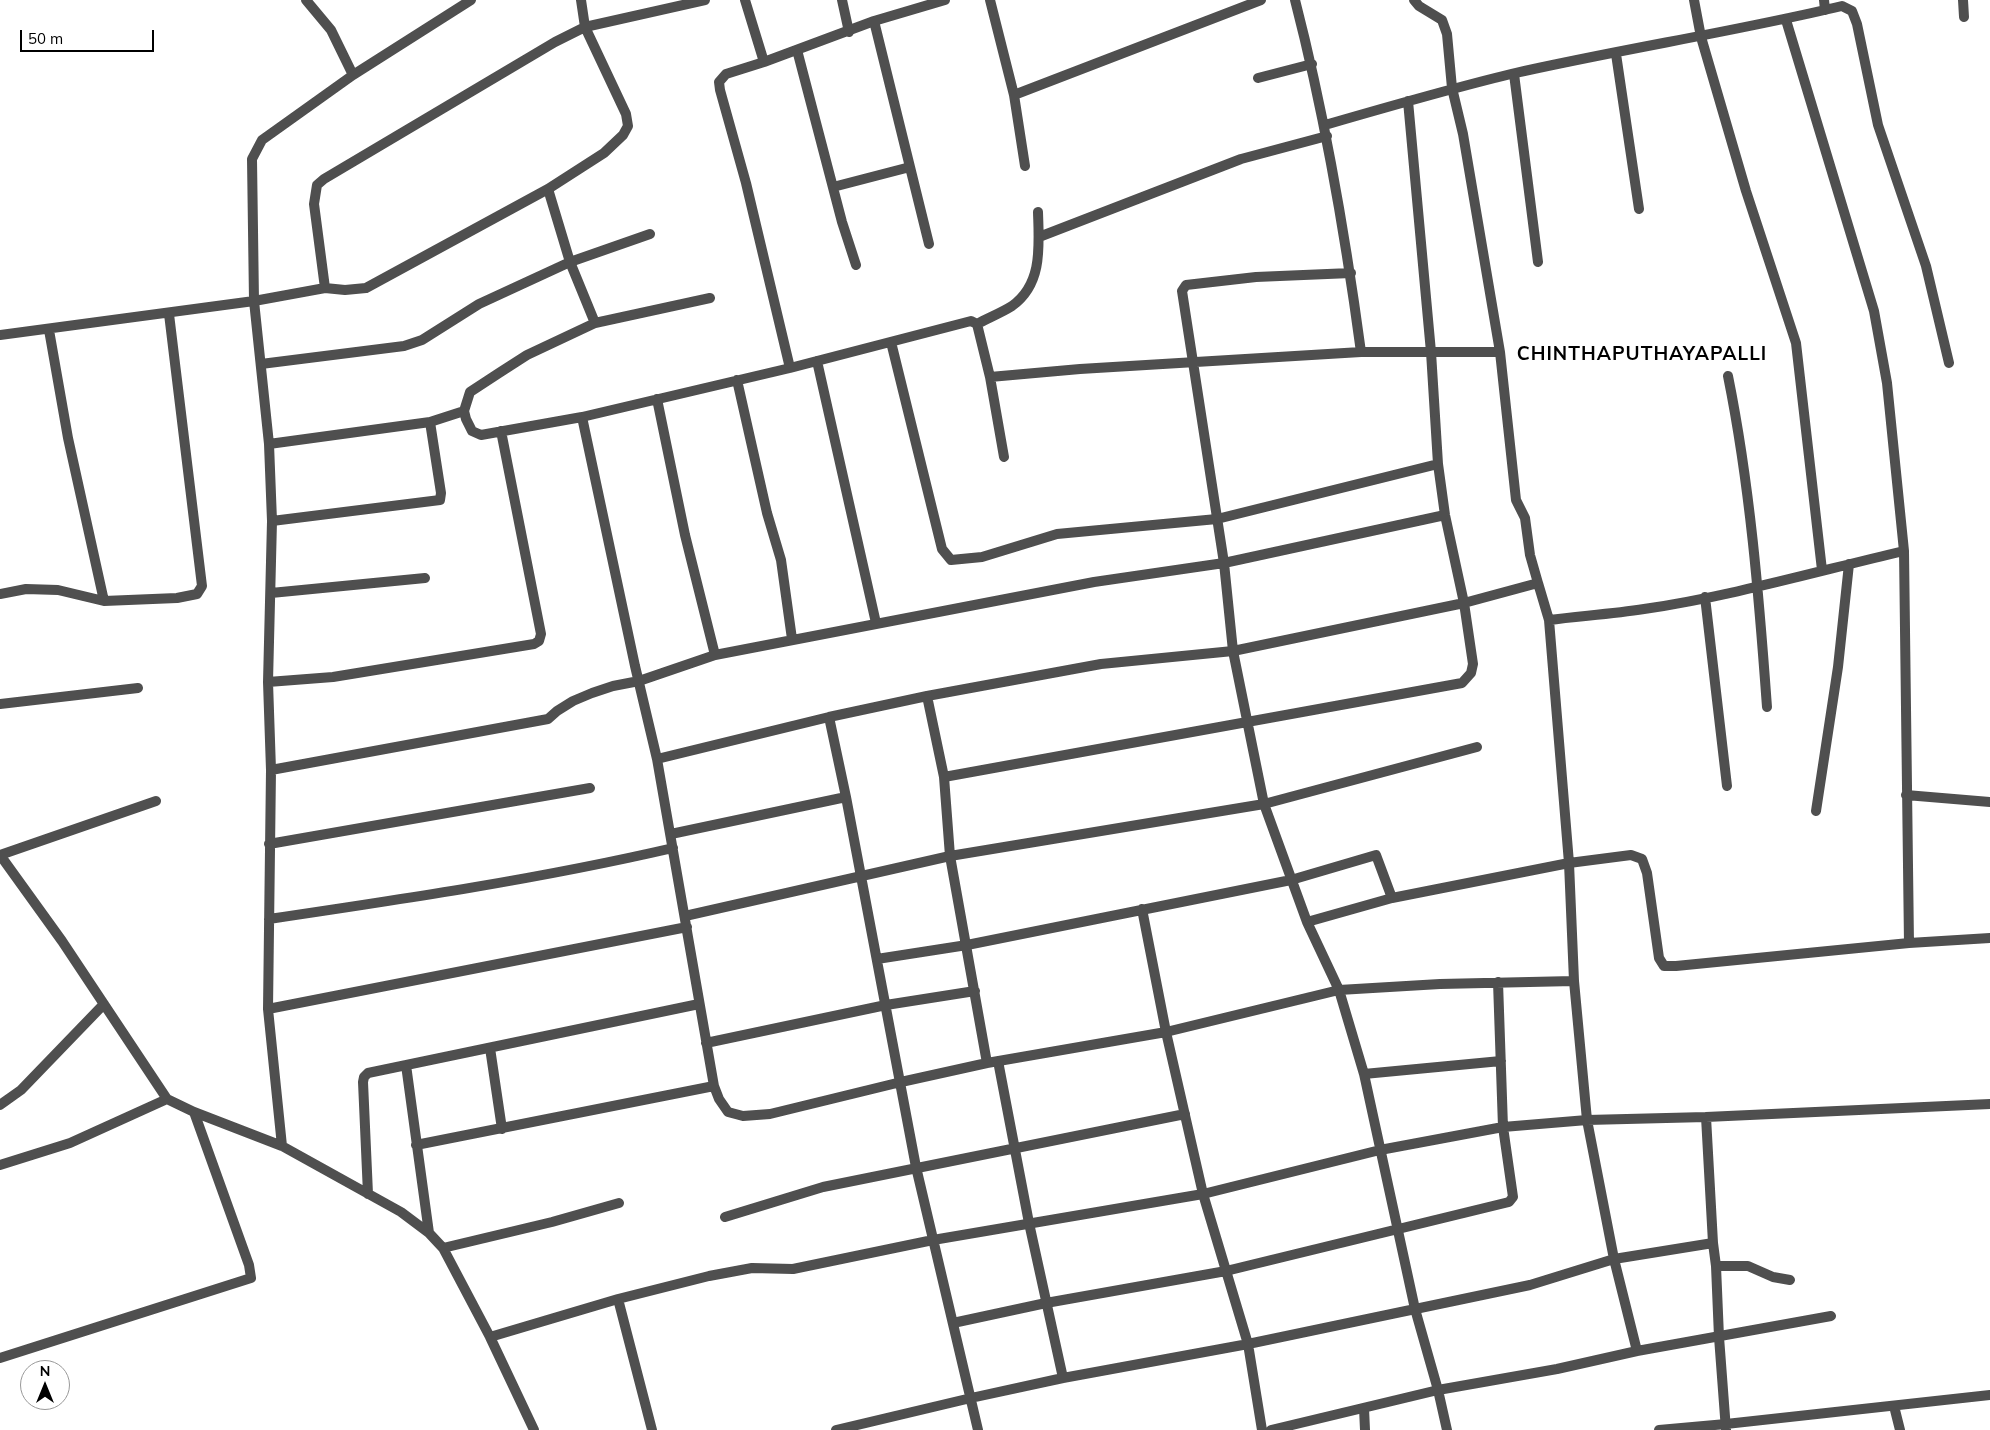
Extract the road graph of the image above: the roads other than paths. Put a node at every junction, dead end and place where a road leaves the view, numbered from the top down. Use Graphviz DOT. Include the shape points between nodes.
graph roads {
  1 [pos="306,0"];
  2 [pos="471,0"];
  3 [pos="581,0"];
  4 [pos="704,0"];
  5 [pos="745,0"];
  6 [pos="842,0"];
  7 [pos="945,0"];
  8 [pos="990,0"];
  9 [pos="1261,0"];
  10 [pos="1296,0"];
  11 [pos="1414,0"];
  12 [pos="1694,0"];
  13 [pos="1964,0"];
  14 [pos="1824,5"];
  15 [pos="1964,17"];
  16 [pos="1786,20"];
  17 [pos="874,21"];
  18 [pos="585,27"];
  19 [pos="849,32"];
  20 [pos="1701,37"];
  21 [pos="797,50"];
  22 [pos="1616,54"];
  23 [pos="764,62"];
  24 [pos="1312,64"];
  25 [pos="1514,74"];
  26 [pos="353,75"];
  27 [pos="1258,78"];
  28 [pos="1452,88"];
  29 [pos="1014,95"];
  30 [pos="1408,101"];
  31 [pos="1325,125"];
  32 [pos="1327,136"];
  33 [pos="1025,166"];
  34 [pos="910,168"];
  35 [pos="833,187"];
  36 [pos="548,189"];
  37 [pos="1639,210"];
  38 [pos="1038,212"];
  39 [pos="650,234"];
  40 [pos="1039,237"];
  41 [pos="929,244"];
  42 [pos="570,262"];
  43 [pos="1538,262"];
  44 [pos="856,265"];
  45 [pos="1350,273"];
  46 [pos="325,288"];
  47 [pos="710,298"];
  48 [pos="254,302"];
  49 [pos="169,314"];
  50 [pos="594,323"];
  51 [pos="976,324"];
  52 [pos="49,330"];
  53 [pos="0,335"];
  54 [pos="891,342"];
  55 [pos="1361,352"];
  56 [pos="1431,352"];
  57 [pos="1500,352"];
  58 [pos="817,361"];
  59 [pos="1193,362"];
  60 [pos="1948,363"];
  61 [pos="261,364"];
  62 [pos="790,368"];
  63 [pos="1728,376"];
  64 [pos="990,377"];
  65 [pos="737,380"];
  66 [pos="657,398"];
  67 [pos="464,411"];
  68 [pos="582,417"];
  69 [pos="430,422"];
  70 [pos="501,431"];
  71 [pos="269,444"];
  72 [pos="1004,457"];
  73 [pos="1438,464"];
  74 [pos="1445,515"];
  75 [pos="1217,519"];
  76 [pos="272,521"];
  77 [pos="1904,552"];
  78 [pos="1224,563"];
  79 [pos="1849,564"];
  80 [pos="1822,570"];
  81 [pos="425,578"];
  82 [pos="1538,583"];
  83 [pos="1758,587"];
  84 [pos="271,593"];
  85 [pos="0,594"];
  86 [pos="1705,597"];
  87 [pos="104,601"];
  88 [pos="1464,603"];
  89 [pos="1549,620"];
  90 [pos="876,623"];
  91 [pos="792,639"];
  92 [pos="1233,651"];
  93 [pos="715,655"];
  94 [pos="639,681"];
  95 [pos="268,682"];
  96 [pos="138,688"];
  97 [pos="927,696"];
  98 [pos="0,704"];
  99 [pos="1767,707"];
  100 [pos="829,717"];
  101 [pos="1247,722"];
  102 [pos="1477,747"];
  103 [pos="657,759"];
  104 [pos="271,770"];
  105 [pos="944,777"];
  106 [pos="1726,786"];
  107 [pos="590,788"];
  108 [pos="1906,795"];
  109 [pos="846,797"];
  110 [pos="156,801"];
  111 [pos="1990,802"];
  112 [pos="1264,804"];
  113 [pos="1816,811"];
  114 [pos="670,834"];
  115 [pos="269,844"];
  116 [pos="673,848"];
  117 [pos="0,855"];
  118 [pos="950,856"];
  119 [pos="1569,863"];
  120 [pos="860,877"];
  121 [pos="1291,880"];
  122 [pos="1392,898"];
  123 [pos="1142,908"];
  124 [pos="685,916"];
  125 [pos="269,919"];
  126 [pos="1307,922"];
  127 [pos="687,927"];
  128 [pos="1990,938"];
  129 [pos="1909,942"];
  130 [pos="967,945"];
  131 [pos="877,959"];
  132 [pos="1574,981"];
  133 [pos="1498,982"];
  134 [pos="1339,990"];
  135 [pos="975,991"];
  136 [pos="104,1004"];
  137 [pos="699,1004"];
  138 [pos="886,1005"];
  139 [pos="268,1009"];
  140 [pos="1166,1032"];
  141 [pos="706,1042"];
  142 [pos="490,1048"];
  143 [pos="998,1062"];
  144 [pos="1501,1062"];
  145 [pos="987,1063"];
  146 [pos="406,1065"];
  147 [pos="1364,1074"];
  148 [pos="900,1082"];
  149 [pos="714,1086"];
  150 [pos="167,1099"];
  151 [pos="1990,1104"];
  152 [pos="0,1105"];
  153 [pos="194,1112"];
  154 [pos="1185,1114"];
  155 [pos="1706,1117"];
  156 [pos="1587,1120"];
  157 [pos="1503,1127"];
  158 [pos="502,1129"];
  159 [pos="416,1145"];
  160 [pos="282,1146"];
  161 [pos="1014,1149"];
  162 [pos="1380,1150"];
  163 [pos="0,1165"];
  164 [pos="916,1167"];
  165 [pos="368,1194"];
  166 [pos="1203,1194"];
  167 [pos="619,1203"];
  168 [pos="725,1217"];
  169 [pos="1029,1223"];
  170 [pos="1397,1228"];
  171 [pos="429,1233"];
  172 [pos="932,1240"];
  173 [pos="1713,1243"];
  174 [pos="443,1248"];
  175 [pos="1614,1259"];
  176 [pos="1716,1266"];
  177 [pos="1226,1271"];
  178 [pos="1790,1280"];
  179 [pos="618,1299"];
  180 [pos="1046,1304"];
  181 [pos="1415,1309"];
  182 [pos="1831,1316"];
  183 [pos="953,1323"];
  184 [pos="490,1337"];
  185 [pos="1719,1338"];
  186 [pos="1248,1344"];
  187 [pos="1637,1351"];
  188 [pos="0,1358"];
  189 [pos="1063,1378"];
  190 [pos="1438,1390"];
  191 [pos="1990,1395"];
  192 [pos="971,1398"];
  193 [pos="1894,1406"];
  194 [pos="1364,1408"];
  195 [pos="1726,1427"];
  196 [pos="534,1430"];
  197 [pos="652,1430"];
  198 [pos="836,1430"];
  199 [pos="978,1430"];
  200 [pos="1262,1430"];
  201 [pos="1271,1430"];
  202 [pos="1365,1430"];
  203 [pos="1447,1430"];
  204 [pos="1659,1430"];
  205 [pos="1900,1430"];
  1 -- 26 [label="street" via="331,30"];
  2 -- 26 [label="street"];
  3 -- 18 [label="street"];
  4 -- 18 [label="street"];
  5 -- 23 [label="street"];
  6 -- 19 [label="street"];
  7 -- 17 [label="street"];
  8 -- 29 [label="street"];
  9 -- 29 [label="street"];
  10 -- 24 [label="street"];
  11 -- 28 [label="street" via="1442,20 1447,34"];
  12 -- 20 [label="street"];
  13 -- 15 [label="street"];
  14 -- 16 [label="street"];
  14 -- 60 [label="street" via="1842,6 1852,11 1857,24 1878,125 1926,266"];
  16 -- 20 [label="street"];
  16 -- 77 [label="street" via="1874,311 1891,414"];
  17 -- 19 [label="street"];
  17 -- 34 [label="street"];
  18 -- 36 [label="street" via="626,114 628,126 604,153"];
  18 -- 46 [label="street" via="317,185 314,204"];
  19 -- 21 [label="street"];
  20 -- 22 [label="street"];
  20 -- 80 [label="street" via="1746,191 1796,343"];
  21 -- 23 [label="street"];
  21 -- 35 [label="street"];
  22 -- 25 [label="street"];
  22 -- 37 [label="street"];
  23 -- 62 [label="street" via="726,74 720,82 720,90 746,182"];
  24 -- 27 [label="street"];
  24 -- 31 [label="street"];
  25 -- 28 [label="street"];
  25 -- 43 [label="street"];
  26 -- 48 [label="street" via="262,140 252,160"];
  28 -- 30 [label="street"];
  28 -- 57 [label="street" via="1463,134"];
  29 -- 33 [label="street"];
  30 -- 31 [label="street"];
  30 -- 56 [label="street"];
  31 -- 32 [label="street"];
  32 -- 40 [label="street" via="1241,159"];
  32 -- 45 [label="street"];
  34 -- 35 [label="street"];
  34 -- 41 [label="street"];
  35 -- 44 [label="street"];
  36 -- 42 [label="street"];
  36 -- 46 [label="street" via="366,288"];
  38 -- 40 [label="street"];
  39 -- 42 [label="street"];
  40 -- 51 [label="street" via="1035,276 1030,287 1012,306"];
  42 -- 50 [label="street"];
  42 -- 61 [label="street" via="479,304 422,340 404,346"];
  45 -- 55 [label="street"];
  45 -- 59 [label="street" via="1256,277 1186,285 1182,290"];
  46 -- 48 [label="street"];
  47 -- 50 [label="street"];
  48 -- 49 [label="street"];
  48 -- 61 [label="street"];
  49 -- 52 [label="street"];
  49 -- 87 [label="street" via="202,586 197,594 177,598"];
  50 -- 67 [label="street" via="527,355 470,392"];
  51 -- 54 [label="street" via="970,321"];
  51 -- 64 [label="street"];
  52 -- 53 [label="street"];
  52 -- 87 [label="street" via="68,438"];
  54 -- 58 [label="street"];
  54 -- 75 [label="street" via="942,549 951,560 982,557 1057,534"];
  55 -- 56 [label="street"];
  55 -- 59 [label="street"];
  56 -- 57 [label="street"];
  56 -- 73 [label="street"];
  57 -- 82 [label="street" via="1516,500 1525,518"];
  58 -- 62 [label="street"];
  58 -- 90 [label="street"];
  59 -- 64 [label="street"];
  59 -- 75 [label="street"];
  61 -- 71 [label="street"];
  62 -- 65 [label="street"];
  63 -- 83 [label="street"];
  64 -- 72 [label="street"];
  65 -- 66 [label="street"];
  65 -- 91 [label="street" via="781,560"];
  66 -- 68 [label="street"];
  66 -- 93 [label="street"];
  67 -- 69 [label="street"];
  67 -- 70 [label="street" via="472,431 481,435"];
  68 -- 70 [label="street"];
  68 -- 94 [label="street"];
  69 -- 71 [label="street"];
  69 -- 76 [label="street" via="440,500"];
  70 -- 95 [label="street" via="541,634 539,640 534,644 333,677"];
  71 -- 76 [label="street"];
  73 -- 74 [label="street"];
  73 -- 75 [label="street"];
  74 -- 78 [label="street"];
  74 -- 88 [label="street"];
  75 -- 78 [label="street"];
  76 -- 84 [label="street"];
  77 -- 79 [label="street"];
  77 -- 108 [label="street"];
  78 -- 90 [label="street" via="1094,582"];
  78 -- 92 [label="street"];
  79 -- 80 [label="street"];
  79 -- 113 [label="street" via="1838,667"];
  80 -- 83 [label="street"];
  81 -- 84 [label="street"];
  82 -- 88 [label="street"];
  82 -- 89 [label="street"];
  83 -- 86 [label="street"];
  83 -- 99 [label="street"];
  84 -- 95 [label="street"];
  85 -- 87 [label="street" via="26,589 58,590"];
  86 -- 89 [label="street" via="1644,609"];
  86 -- 106 [label="street"];
  88 -- 92 [label="street"];
  88 -- 101 [label="street" via="1473,664 1471,673 1462,683"];
  89 -- 119 [label="street"];
  90 -- 91 [label="street"];
  91 -- 93 [label="street"];
  92 -- 97 [label="street" via="1101,664"];
  92 -- 101 [label="street"];
  93 -- 94 [label="street"];
  94 -- 103 [label="street"];
  94 -- 104 [label="street" via="586,696 557,711 548,720"];
  95 -- 104 [label="street"];
  96 -- 98 [label="street"];
  97 -- 100 [label="street"];
  97 -- 105 [label="street"];
  100 -- 103 [label="street"];
  100 -- 109 [label="street"];
  101 -- 105 [label="street"];
  101 -- 112 [label="street"];
  102 -- 112 [label="street"];
  103 -- 114 [label="street"];
  104 -- 115 [label="street"];
  105 -- 118 [label="street"];
  107 -- 115 [label="street"];
  108 -- 111 [label="street"];
  108 -- 129 [label="street"];
  109 -- 114 [label="street"];
  109 -- 120 [label="street"];
  110 -- 117 [label="street"];
  112 -- 118 [label="street"];
  112 -- 121 [label="street"];
  114 -- 116 [label="street"];
  115 -- 125 [label="street"];
  116 -- 124 [label="street"];
  116 -- 125 [label="street" via="444,893"];
  117 -- 136 [label="street"];
  118 -- 120 [label="street"];
  118 -- 130 [label="street"];
  119 -- 122 [label="street"];
  119 -- 129 [label="street" via="1631,855 1642,858 1659,958 1664,966"];
  119 -- 132 [label="street"];
  120 -- 124 [label="street"];
  120 -- 131 [label="street"];
  121 -- 122 [label="street" via="1376,855"];
  121 -- 123 [label="street"];
  121 -- 126 [label="street"];
  122 -- 126 [label="street"];
  123 -- 130 [label="street"];
  123 -- 140 [label="street"];
  124 -- 127 [label="street"];
  125 -- 139 [label="street"];
  126 -- 134 [label="street"];
  127 -- 137 [label="street"];
  127 -- 139 [label="street"];
  128 -- 129 [label="street"];
  130 -- 131 [label="street"];
  130 -- 135 [label="street"];
  131 -- 138 [label="street"];
  132 -- 133 [label="street"];
  132 -- 156 [label="street"];
  133 -- 134 [label="street"];
  133 -- 144 [label="street"];
  134 -- 140 [label="street"];
  134 -- 147 [label="street"];
  135 -- 138 [label="street"];
  135 -- 145 [label="street"];
  136 -- 150 [label="street"];
  136 -- 152 [label="street" via="21,1090"];
  137 -- 141 [label="street"];
  137 -- 142 [label="street"];
  138 -- 141 [label="street"];
  138 -- 148 [label="street"];
  139 -- 160 [label="street"];
  140 -- 143 [label="street"];
  140 -- 154 [label="street"];
  141 -- 149 [label="street"];
  142 -- 146 [label="street"];
  142 -- 158 [label="street"];
  143 -- 145 [label="street"];
  143 -- 161 [label="street"];
  144 -- 147 [label="street"];
  144 -- 157 [label="street"];
  145 -- 148 [label="street"];
  146 -- 159 [label="street"];
  146 -- 165 [label="street" via="368,1073 364,1077"];
  147 -- 162 [label="street"];
  148 -- 149 [label="street" via="770,1114 743,1116 728,1112"];
  148 -- 164 [label="street"];
  149 -- 158 [label="street"];
  150 -- 153 [label="street"];
  150 -- 163 [label="street" via="70,1143"];
  151 -- 155 [label="street"];
  153 -- 160 [label="street"];
  153 -- 188 [label="street" via="251,1278"];
  154 -- 161 [label="street"];
  154 -- 166 [label="street"];
  155 -- 156 [label="street"];
  155 -- 173 [label="street"];
  156 -- 157 [label="street"];
  156 -- 175 [label="street"];
  157 -- 162 [label="street"];
  157 -- 170 [label="street" via="1513,1197 1509,1202"];
  158 -- 159 [label="street"];
  159 -- 171 [label="street"];
  160 -- 165 [label="street"];
  161 -- 164 [label="street"];
  161 -- 169 [label="street"];
  162 -- 166 [label="street"];
  162 -- 170 [label="street"];
  164 -- 168 [label="street" via="823,1187"];
  164 -- 172 [label="street"];
  165 -- 171 [label="street" via="401,1212"];
  166 -- 169 [label="street"];
  166 -- 177 [label="street"];
  167 -- 174 [label="street"];
  169 -- 172 [label="street"];
  169 -- 180 [label="street"];
  170 -- 177 [label="street"];
  170 -- 181 [label="street"];
  171 -- 174 [label="street"];
  172 -- 179 [label="street" via="793,1269 752,1268 708,1276"];
  172 -- 183 [label="street"];
  173 -- 175 [label="street"];
  173 -- 176 [label="street"];
  174 -- 184 [label="street"];
  175 -- 181 [label="street" via="1530,1285"];
  175 -- 187 [label="street"];
  176 -- 178 [label="street" via="1748,1266 1773,1278"];
  176 -- 185 [label="street"];
  177 -- 180 [label="street"];
  177 -- 186 [label="street"];
  179 -- 184 [label="street"];
  179 -- 197 [label="street"];
  180 -- 183 [label="street"];
  180 -- 189 [label="street"];
  181 -- 186 [label="street"];
  181 -- 190 [label="street"];
  182 -- 185 [label="street"];
  183 -- 192 [label="street"];
  184 -- 196 [label="street"];
  185 -- 187 [label="street"];
  185 -- 195 [label="street"];
  186 -- 189 [label="street"];
  186 -- 200 [label="street"];
  187 -- 190 [label="street"];
  189 -- 192 [label="street"];
  190 -- 194 [label="street"];
  190 -- 203 [label="street"];
  191 -- 193 [label="street"];
  192 -- 198 [label="street"];
  192 -- 199 [label="street"];
  193 -- 195 [label="street"];
  193 -- 205 [label="street"];
  194 -- 201 [label="street"];
  194 -- 202 [label="street"];
  195 -- 204 [label="street"];
}
